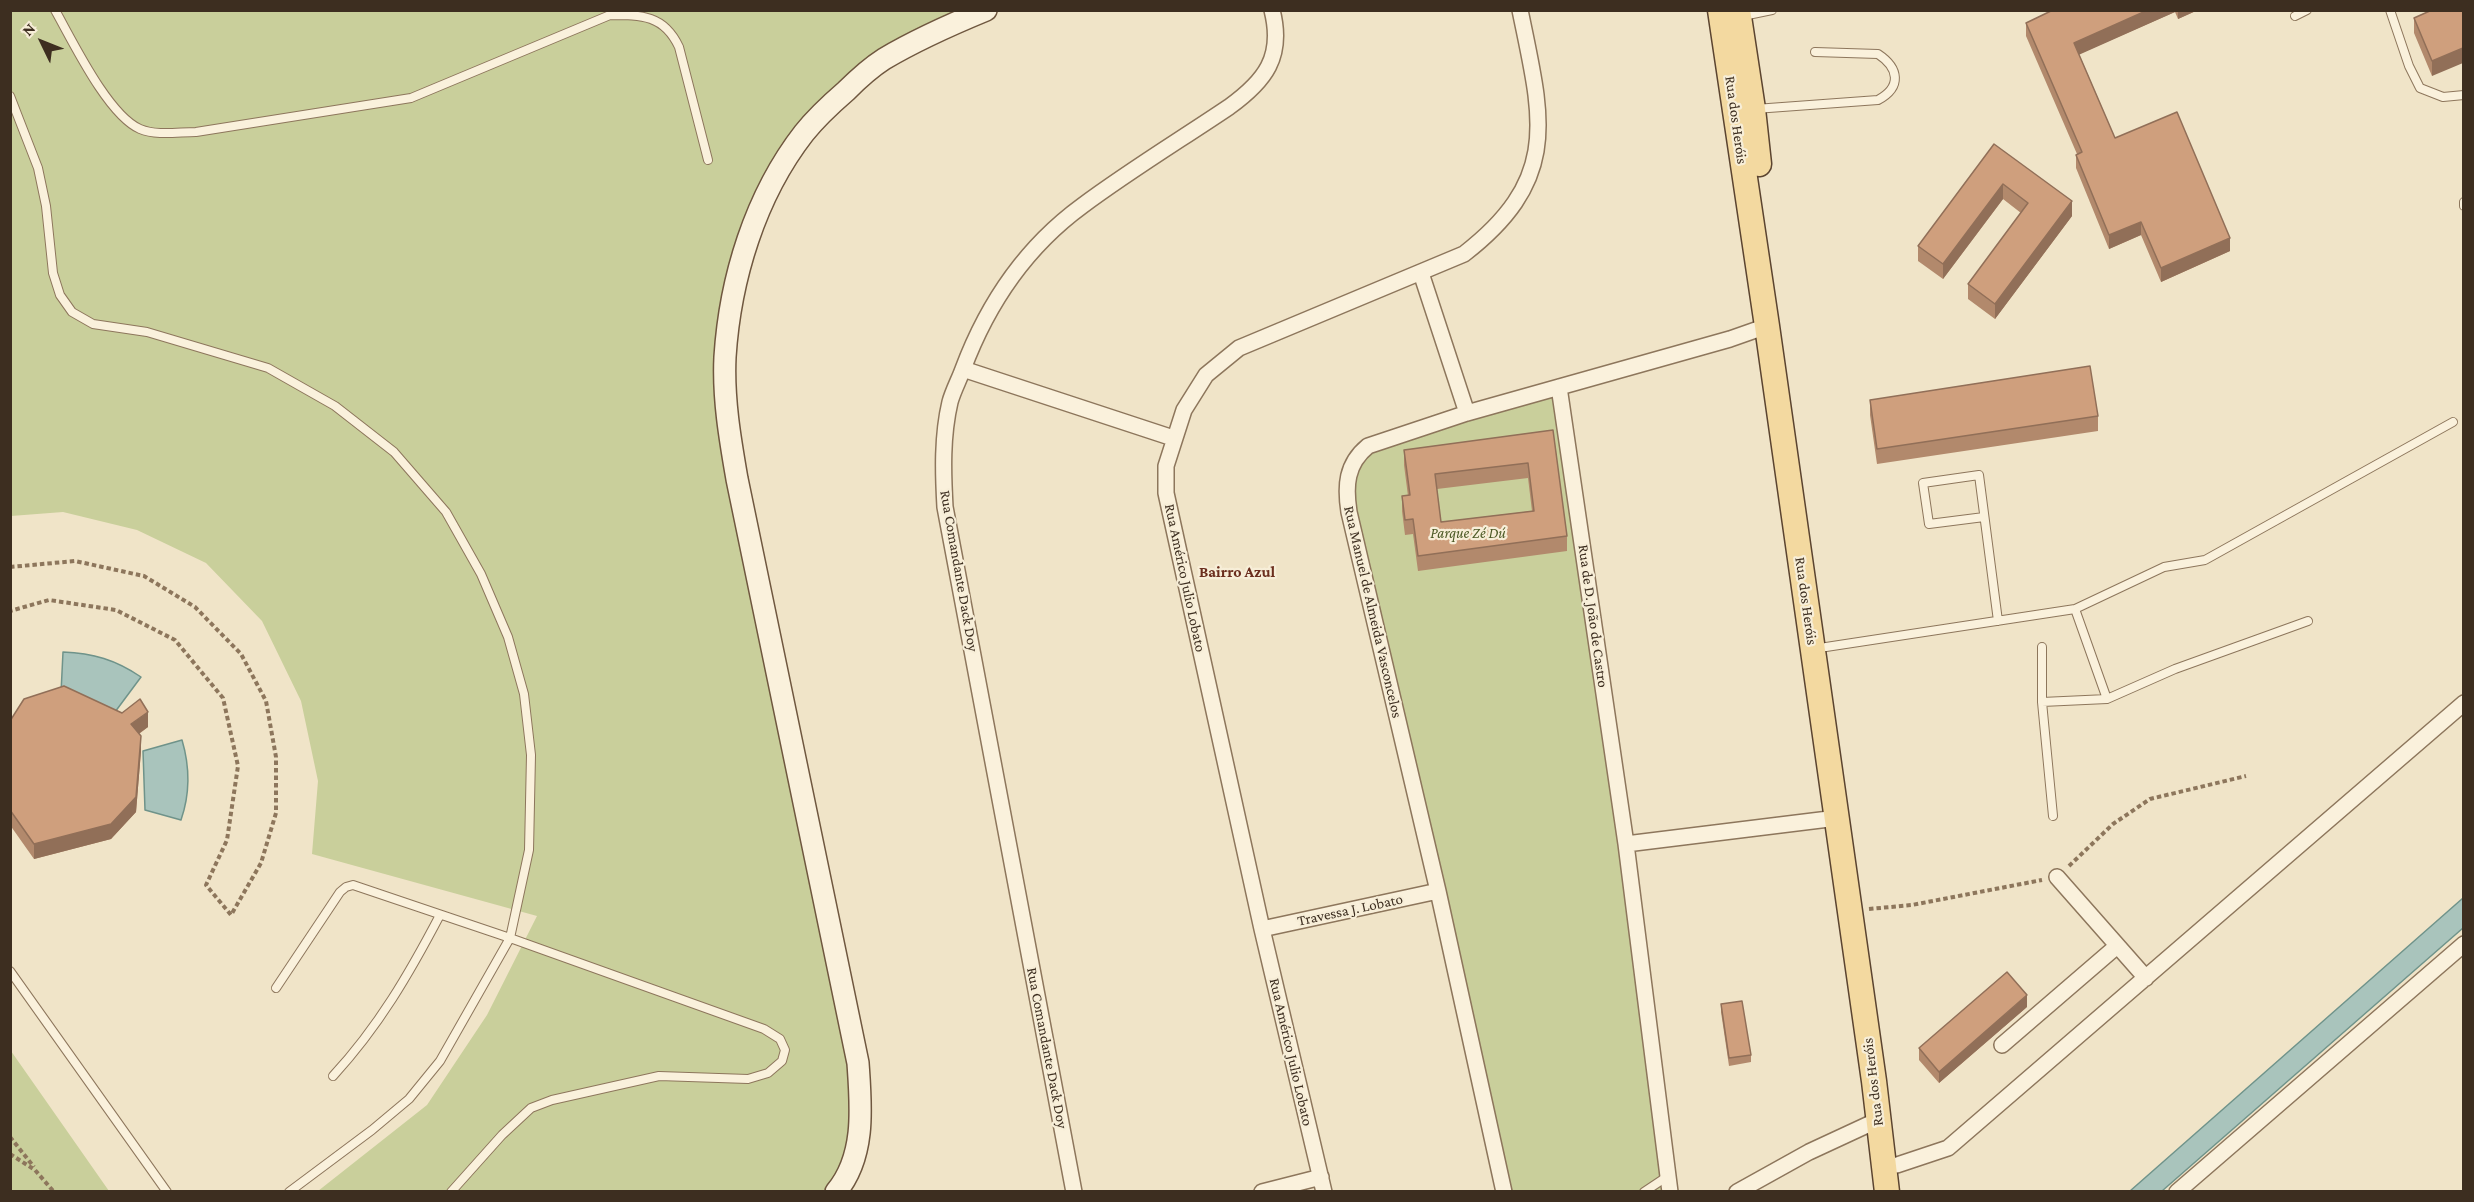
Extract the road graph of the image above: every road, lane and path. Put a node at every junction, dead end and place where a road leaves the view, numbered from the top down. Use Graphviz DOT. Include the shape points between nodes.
graph roads {
  1 [pos="55,10"];
  2 [pos="986,10"];
  3 [pos="1272,10"];
  4 [pos="1520,10"];
  5 [pos="1772,10"];
  6 [pos="2307,10"];
  7 [pos="2390,10"];
  8 [pos="1732,13"];
  9 [pos="2295,16"];
  10 [pos="1815,52"];
  11 [pos="10,96"];
  12 [pos="2463,96"];
  13 [pos="1753,109"];
  14 [pos="708,160"];
  15 [pos="1421,273"];
  16 [pos="1767,326"];
  17 [pos="963,369"];
  18 [pos="1558,387"];
  19 [pos="1467,413"];
  20 [pos="2453,422"];
  21 [pos="1173,438"];
  22 [pos="1984,517"];
  23 [pos="10,567"];
  24 [pos="2075,609"];
  25 [pos="10,611"];
  26 [pos="1998,621"];
  27 [pos="2308,621"];
  28 [pos="1826,647"];
  29 [pos="2042,647"];
  30 [pos="2107,699"];
  31 [pos="2042,702"];
  32 [pos="2463,704"];
  33 [pos="2246,776"];
  34 [pos="2053,816"];
  35 [pos="1837,818"];
  36 [pos="1626,844"];
  37 [pos="2057,877"];
  38 [pos="1438,891"];
  39 [pos="1863,910"];
  40 [pos="440,915"];
  41 [pos="1262,929"];
  42 [pos="510,938"];
  43 [pos="2463,945"];
  44 [pos="2117,946"];
  45 [pos="10,971"];
  46 [pos="2146,978"];
  47 [pos="276,988"];
  48 [pos="2002,1045"];
  49 [pos="333,1076"];
  50 [pos="1878,1120"];
  51 [pos="10,1137"];
  52 [pos="10,1154"];
  53 [pos="1897,1165"];
  54 [pos="35,1170"];
  55 [pos="1668,1176"];
  56 [pos="1322,1184"];
  57 [pos="54,1191"];
  58 [pos="166,1191"];
  59 [pos="289,1191"];
  60 [pos="452,1191"];
  61 [pos="836,1191"];
  62 [pos="1074,1191"];
  63 [pos="1262,1191"];
  64 [pos="1504,1191"];
  65 [pos="1644,1191"];
  66 [pos="1670,1191"];
  67 [pos="1737,1191"];
  68 [pos="1887,1191"];
  69 [pos="1900,1191"];
  70 [pos="2177,1191"];
  1 -- 14 [label="lane" via="117,111 141,129 160,133 196,132 411,98 610,15 644,17 672,32 679,47"];
  2 -- 61 [label="street" via="883,60 804,133 766,195 751,231 728,336 725,367 729,436 858,1063 858,1139 850,1171"];
  3 -- 17 [label="street, Rua Comandante Dack Doy" via="1276,45 1272,64 1263,78 1239,100 1053,230 991,306"];
  4 -- 15 [label="street, Rua Américo Julio Lobato" via="1538,99 1540,136 1532,171 1516,202 1491,233 1464,254"];
  5 -- 8 [label="lane"];
  6 -- 9 [label="lane"];
  7 -- 12 [label="lane" via="2420,87 2443,97"];
  8 -- 13 [label="main road, Rua dos Heróis"];
  8 -- 16 [label="main road, Rua dos Heróis"];
  10 -- 13 [label="lane" via="1878,54 1894,69 1893,87 1878,100"];
  11 -- 42 [label="lane" via="38,168 56,284 72,312 93,324 147,332 268,368 335,406 394,452 446,512 482,574 508,637 524,694 531,755 529,850"];
  13 -- 28 [label="main road, Rua dos Heróis"];
  15 -- 19 [label="street"];
  15 -- 21 [label="street, Rua Américo Julio Lobato" via="1239,348 1206,375 1184,410"];
  16 -- 18 [label="street, Rua Manuel de Almeida Vasconcelos"];
  16 -- 35 [label="main road, Rua dos Heróis"];
  17 -- 21 [label="street"];
  17 -- 62 [label="street, Rua Comandante Dack Doy" via="950,402 945,434 945,507"];
  18 -- 19 [label="street, Rua Manuel de Almeida Vasconcelos"];
  18 -- 36 [label="street, Rua de D. João de Castro"];
  19 -- 38 [label="street, Rua Manuel de Almeida Vasconcelos" via="1368,446 1351,465 1346,491"];
  20 -- 24 [label="lane" via="2205,560 2164,567"];
  21 -- 41 [label="street, Rua Américo Julio Lobato" via="1166,466 1166,493"];
  22 -- 22 [label="lane" via="1979,475 1923,483 1929,524"];
  22 -- 26 [label="lane"];
  23 -- 25 [label="path" via="75,561 144,576 195,607 241,654 266,701 276,757 276,813 261,862 231,915 206,885 227,840 237,766 223,698 175,640 116,610 49,600"];
  24 -- 26 [label="lane"];
  24 -- 30 [label="lane"];
  26 -- 28 [label="lane"];
  27 -- 30 [label="lane" via="2175,669"];
  28 -- 39 [label="main road, Rua dos Heróis"];
  29 -- 31 [label="lane"];
  30 -- 31 [label="lane"];
  31 -- 34 [label="lane"];
  32 -- 46 [label="street"];
  33 -- 37 [label="path" via="2150,799 2113,824"];
  35 -- 36 [label="street"];
  35 -- 50 [label="main road, Rua dos Heróis"];
  36 -- 55 [label="street, Rua de D. João de Castro"];
  37 -- 39 [label="path" via="1912,905"];
  37 -- 44 [label="street"];
  38 -- 41 [label="street, Travessa J. Lobato"];
  38 -- 64 [label="street, Rua Manuel de Almeida Vasconcelos"];
  39 -- 53 [label="main road, Rua dos Heróis"];
  40 -- 42 [label="lane"];
  40 -- 47 [label="lane" via="353,885 346,887"];
  40 -- 49 [label="lane" via="382,1017"];
  41 -- 56 [label="street, Rua Américo Julio Lobato"];
  42 -- 59 [label="lane" via="440,1061 409,1099"];
  42 -- 60 [label="lane" via="764,1029 780,1039 785,1050 782,1062 768,1073 748,1078 659,1076 531,1108"];
  43 -- 70 [label="street"];
  44 -- 46 [label="street"];
  44 -- 48 [label="street"];
  45 -- 58 [label="lane"];
  46 -- 53 [label="street" via="1948,1148"];
  50 -- 67 [label="street"];
  50 -- 68 [label="main road, Rua dos Heróis"];
  51 -- 54 [label="path"];
  52 -- 54 [label="path"];
  53 -- 69 [label="main road, Rua dos Heróis"];
  54 -- 57 [label="path"];
  55 -- 65 [label="lane"];
  55 -- 66 [label="street, Rua de D. João de Castro"];
  56 -- 63 [label="street"];
}
